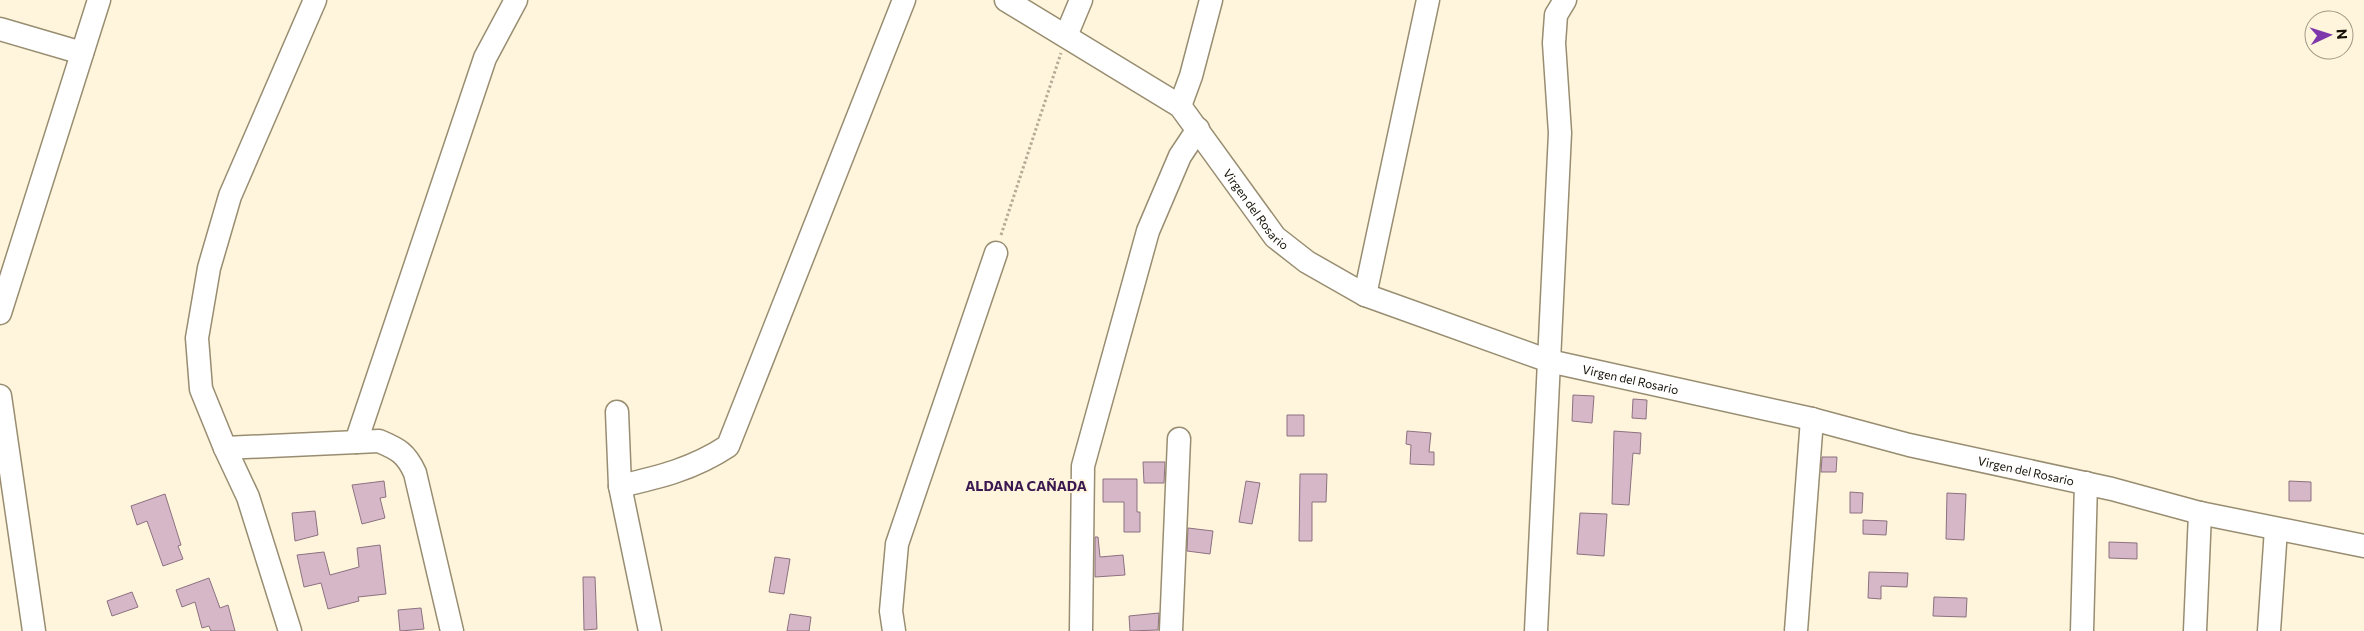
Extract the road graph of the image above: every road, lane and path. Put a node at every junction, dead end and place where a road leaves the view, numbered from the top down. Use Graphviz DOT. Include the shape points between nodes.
graph roads {
  1 [pos="99,0"];
  2 [pos="315,0"];
  3 [pos="516,0"];
  4 [pos="904,0"];
  5 [pos="1006,0"];
  6 [pos="1081,0"];
  7 [pos="1211,0"];
  8 [pos="1428,0"];
  9 [pos="1564,0"];
  10 [pos="0,30"];
  11 [pos="1066,36"];
  12 [pos="82,53"];
  13 [pos="1180,106"];
  14 [pos="1198,129"];
  15 [pos="996,253"];
  16 [pos="1365,294"];
  17 [pos="0,313"];
  18 [pos="1549,361"];
  19 [pos="0,396"];
  20 [pos="617,412"];
  21 [pos="1812,419"];
  22 [pos="1179,439"];
  23 [pos="356,442"];
  24 [pos="225,448"];
  25 [pos="2086,483"];
  26 [pos="620,486"];
  27 [pos="2200,513"];
  28 [pos="2276,529"];
  29 [pos="2364,546"];
  30 [pos="34,631"];
  31 [pos="290,631"];
  32 [pos="452,631"];
  33 [pos="650,631"];
  34 [pos="894,631"];
  35 [pos="1081,631"];
  36 [pos="1171,631"];
  37 [pos="1536,631"];
  38 [pos="1796,631"];
  39 [pos="2082,631"];
  40 [pos="2195,631"];
  41 [pos="2269,631"];
  1 -- 12 [label="street"];
  2 -- 24 [label="street" via="230,196 210,268 197,338 201,389"];
  3 -- 23 [label="street" via="485,58"];
  4 -- 26 [label="street" via="728,446 705,460 666,476"];
  5 -- 11 [label="street, Virgen del Rosario"];
  6 -- 11 [label="street"];
  7 -- 13 [label="street" via="1192,76"];
  8 -- 16 [label="street"];
  9 -- 18 [label="street" via="1556,16 1554,43 1560,133"];
  10 -- 12 [label="street"];
  11 -- 13 [label="street, Virgen del Rosario"];
  11 -- 15 [label="path"];
  12 -- 17 [label="street"];
  13 -- 14 [label="street, Virgen del Rosario"];
  14 -- 16 [label="street, Virgen del Rosario" via="1275,237 1307,262"];
  14 -- 35 [label="street" via="1180,156 1148,231 1083,466"];
  15 -- 34 [label="street" via="897,544 891,612"];
  16 -- 18 [label="street, Virgen del Rosario"];
  18 -- 21 [label="street, Virgen del Rosario"];
  18 -- 37 [label="street"];
  19 -- 30 [label="street"];
  20 -- 26 [label="street"];
  21 -- 25 [label="street, Virgen del Rosario" via="1909,445"];
  21 -- 38 [label="street"];
  22 -- 36 [label="street"];
  23 -- 24 [label="street"];
  23 -- 32 [label="street" via="378,441 398,448 409,460 415,473"];
  24 -- 31 [label="street" via="248,497"];
  25 -- 27 [label="street, Virgen del Rosario"];
  25 -- 39 [label="street"];
  26 -- 33 [label="street"];
  27 -- 28 [label="street, Virgen del Rosario"];
  27 -- 40 [label="street"];
  28 -- 29 [label="street, Virgen del Rosario"];
  28 -- 41 [label="street"];
}
